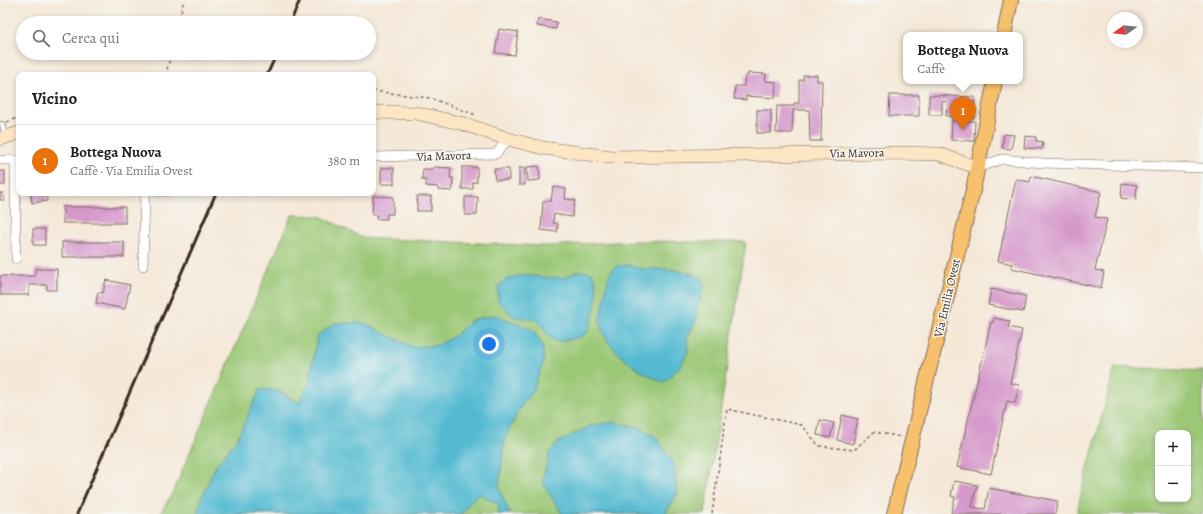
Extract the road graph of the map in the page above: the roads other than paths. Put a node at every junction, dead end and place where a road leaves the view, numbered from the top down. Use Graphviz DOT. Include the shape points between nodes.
graph roads {
  1 [pos="1011,0"];
  2 [pos="1005,32"];
  3 [pos="994,84"];
  4 [pos="376,112"];
  5 [pos="2,124"];
  6 [pos="16,134"];
  7 [pos="3,138"];
  8 [pos="508,139"];
  9 [pos="376,157"];
  10 [pos="0,160"];
  11 [pos="16,160"];
  12 [pos="978,168"];
  13 [pos="1203,168"];
  14 [pos="17,196"];
  15 [pos="145,196"];
  16 [pos="16,259"];
  17 [pos="143,266"];
  18 [pos="894,514"];
  1 -- 2 [label="main road"];
  3 -- 12 [label="main road, Via Emilia Ovest"];
  4 -- 8 [label="street, Via Mavora" via="416,113 464,124"];
  5 -- 7 [label="lane"];
  6 -- 7 [label="street"];
  8 -- 9 [label="street, Via Mavora" via="496,154"];
  8 -- 12 [label="street, Via Mavora" via="557,151 611,157 774,150 894,150 939,154"];
  10 -- 11 [label="street"];
  12 -- 13 [label="street" via="1002,159 1043,163"];
  12 -- 18 [label="main road, Via Emilia Ovest"];
  14 -- 16 [label="street"];
  15 -- 17 [label="street"];
}
